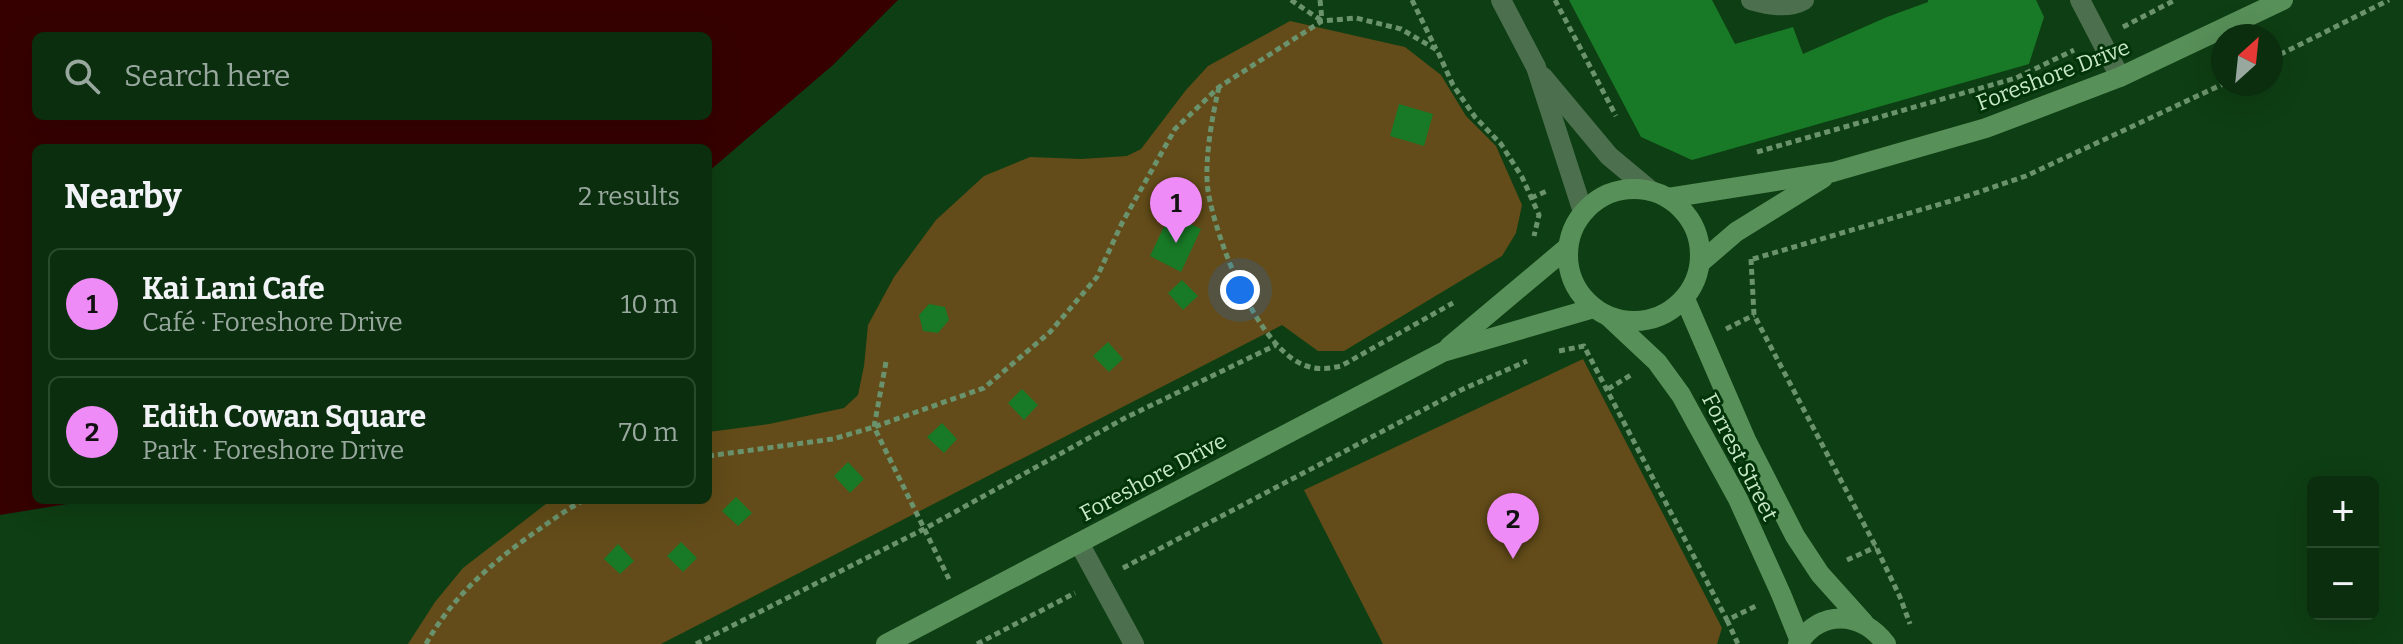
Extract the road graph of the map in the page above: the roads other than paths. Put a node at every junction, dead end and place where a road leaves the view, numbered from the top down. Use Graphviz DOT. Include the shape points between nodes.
graph roads {
  1 [pos="1501,0"];
  2 [pos="1751,0"];
  3 [pos="1804,0"];
  4 [pos="2080,0"];
  5 [pos="2283,0"];
  6 [pos="1536,67"];
  7 [pos="2120,77"];
  8 [pos="1833,172"];
  9 [pos="1659,194"];
  10 [pos="1583,212"];
  11 [pos="1568,247"];
  12 [pos="1700,263"];
  13 [pos="1685,299"];
  14 [pos="1600,312"];
  15 [pos="1443,352"];
  16 [pos="1079,543"];
  17 [pos="1864,623"];
  18 [pos="1799,643"];
  19 [pos="886,644"];
  20 [pos="1134,644"];
  21 [pos="1886,644"];
  1 -- 6 [label="street"];
  2 -- 3 [label="street" via="1772,6"];
  4 -- 7 [label="street"];
  5 -- 7 [label="street, Foreshore Drive"];
  6 -- 9 [label="street" via="1609,156"];
  6 -- 10 [label="street"];
  7 -- 8 [label="street, Foreshore Drive" via="1986,128"];
  8 -- 9 [label="street, Foreshore Drive"];
  8 -- 12 [label="street, Foreshore Drive" via="1736,232"];
  9 -- 10 [label="street" via="1614,192"];
  9 -- 12 [label="street" via="1693,224"];
  10 -- 11 [label="street"];
  11 -- 14 [label="street" via="1574,285"];
  11 -- 15 [label="street, Foreshore Drive"];
  12 -- 13 [label="street"];
  13 -- 14 [label="street" via="1670,311 1637,322"];
  13 -- 17 [label="street, Forrest Street" via="1746,440 1795,536 1820,574"];
  14 -- 15 [label="street, Foreshore Drive"];
  14 -- 18 [label="street, Forrest Street" via="1657,362 1681,395 1738,499"];
  15 -- 16 [label="street, Foreshore Drive"];
  16 -- 19 [label="street, Foreshore Drive"];
  16 -- 20 [label="street"];
  17 -- 18 [label="street" via="1834,619 1808,631"];
  17 -- 21 [label="street, Forrest Street"];
}
